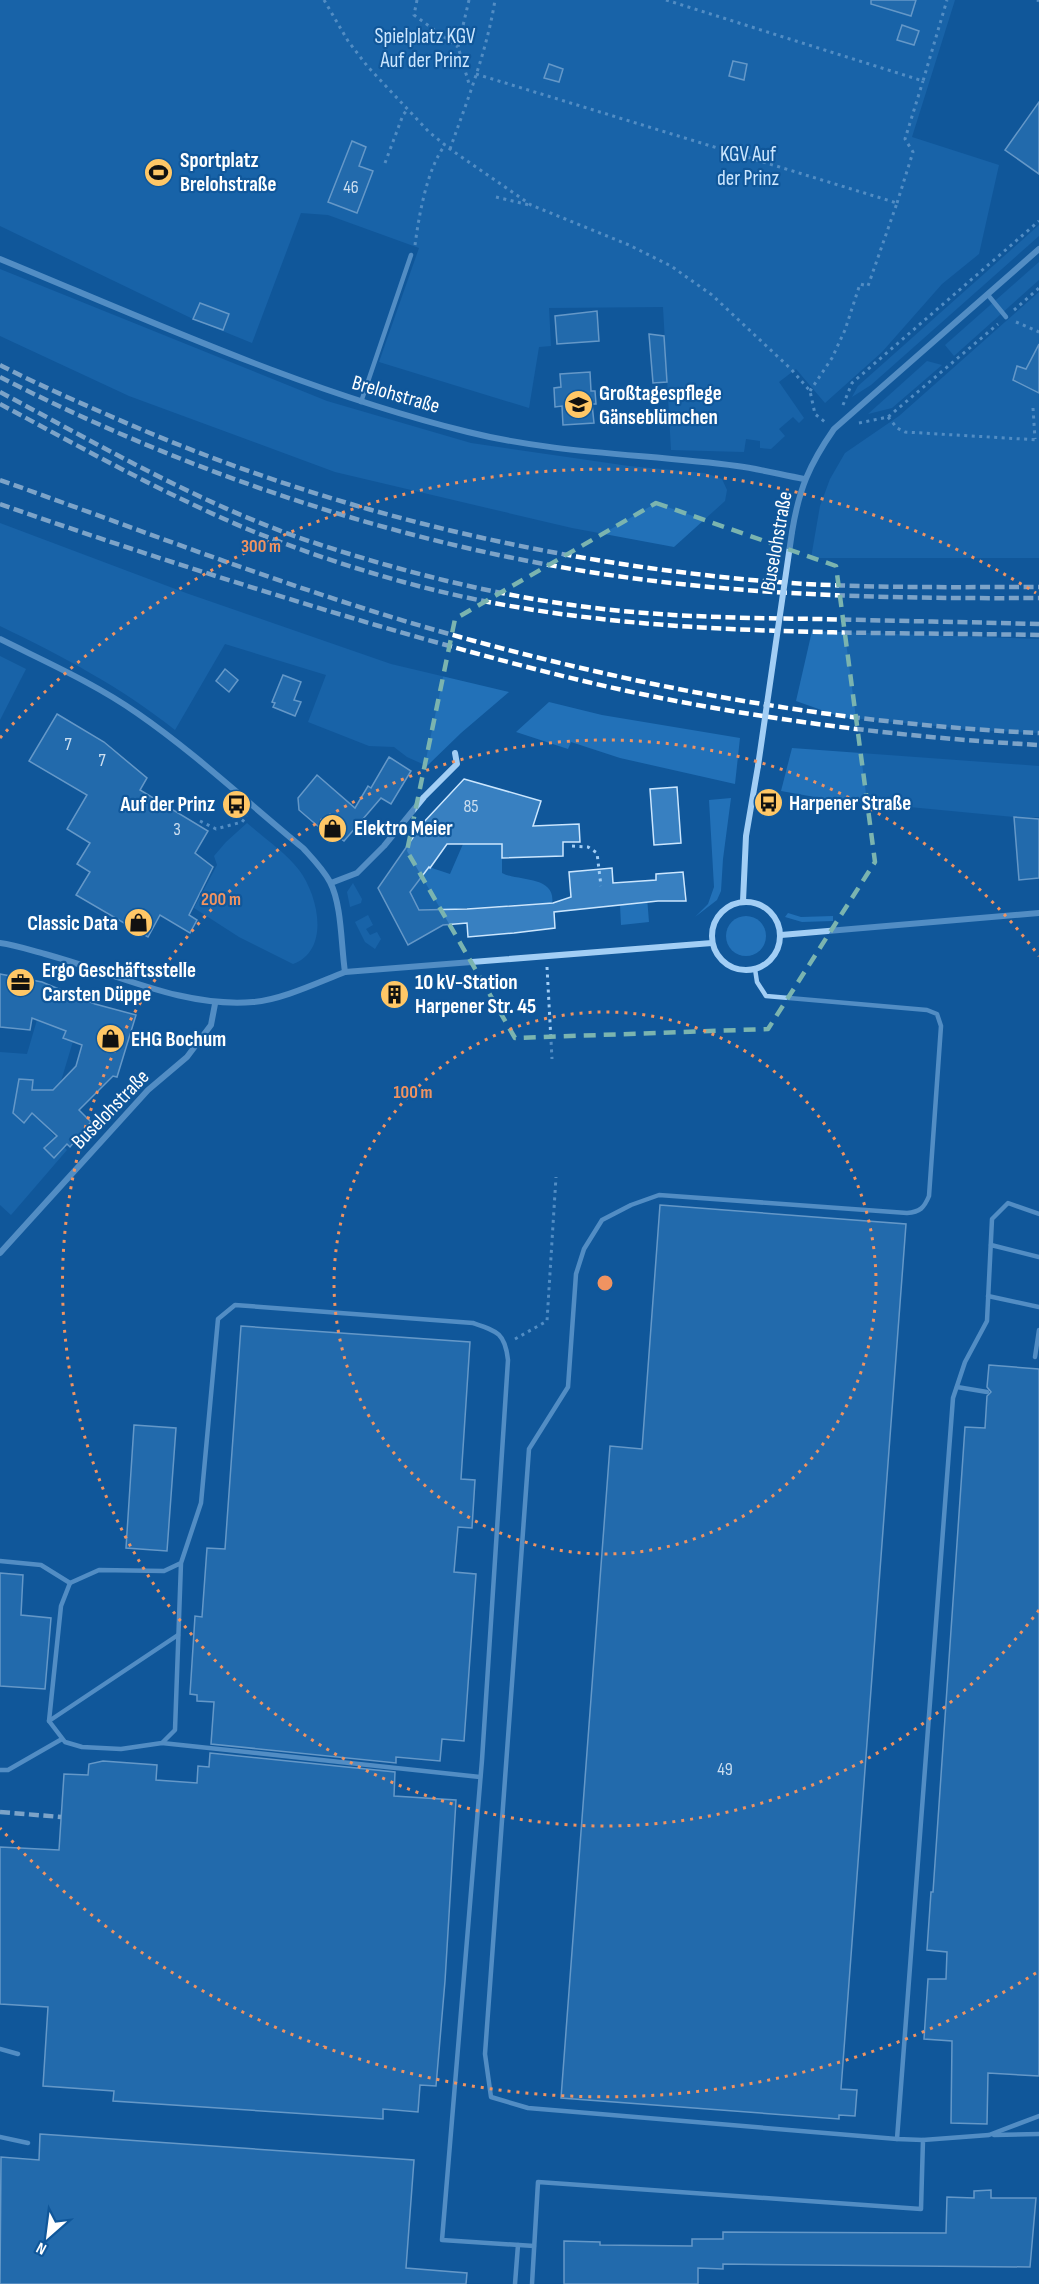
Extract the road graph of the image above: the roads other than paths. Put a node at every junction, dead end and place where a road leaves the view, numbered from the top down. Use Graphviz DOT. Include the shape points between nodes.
graph roads {
  1 [pos="1039,249"];
  2 [pos="411,255"];
  3 [pos="0,259"];
  4 [pos="988,295"];
  5 [pos="1006,317"];
  6 [pos="361,402"];
  7 [pos="804,480"];
  8 [pos="0,639"];
  9 [pos="454,753"];
  10 [pos="331,883"];
  11 [pos="743,901"];
  12 [pos="1039,913"];
  13 [pos="781,935"];
  14 [pos="0,943"];
  15 [pos="712,943"];
  16 [pos="754,969"];
  17 [pos="345,972"];
  18 [pos="215,1004"];
  19 [pos="1039,1214"];
  20 [pos="991,1245"];
  21 [pos="0,1253"];
  22 [pos="1039,1257"];
  23 [pos="988,1296"];
  24 [pos="1039,1307"];
  25 [pos="1039,1330"];
  26 [pos="1035,1357"];
  27 [pos="957,1387"];
  28 [pos="987,1392"];
  29 [pos="0,1561"];
  30 [pos="181,1563"];
  31 [pos="70,1582"];
  32 [pos="178,1635"];
  33 [pos="49,1721"];
  34 [pos="62,1739"];
  35 [pos="162,1743"];
  36 [pos="0,1770"];
  37 [pos="480,1777"];
  38 [pos="0,2049"];
  39 [pos="18,2054"];
  40 [pos="1039,2116"];
  41 [pos="1039,2134"];
  42 [pos="989,2135"];
  43 [pos="0,2137"];
  44 [pos="897,2139"];
  45 [pos="923,2140"];
  46 [pos="28,2143"];
  47 [pos="518,2245"];
  48 [pos="534,2246"];
  49 [pos="515,2284"];
  50 [pos="532,2284"];
  1 -- 4 [label="street, Buselohstraße"];
  2 -- 6 [label="lane"];
  3 -- 6 [label="street, Brelohstraße"];
  4 -- 5 [label="lane"];
  4 -- 7 [label="street, Buselohstraße" via="834,429"];
  6 -- 7 [label="street, Brelohstraße" via="469,432 548,447 740,466"];
  7 -- 11 [label="street, Buselohstraße, bridge" via="792,532 746,836"];
  8 -- 10 [label="street" via="91,684 136,712 303,848"];
  9 -- 10 [label="street" via="457,764 384,846 357,873"];
  10 -- 17 [label="street"];
  11 -- 13 [label="street" via="765,907 779,925"];
  11 -- 15 [label="street" via="718,915 711,933"];
  12 -- 13 [label="street"];
  13 -- 16 [label="street" via="773,957"];
  14 -- 18 [label="street"];
  15 -- 16 [label="street" via="723,962 733,968"];
  15 -- 17 [label="street"];
  16 -- 44 [label="lane" via="766,996 937,1014 941,1026 929,1196 925,1207 907,1213 659,1195 602,1220 584,1249 576,1274 568,1387 529,1449 485,2054 491,2097 528,2108"];
  17 -- 18 [label="street" via="256,1002"];
  18 -- 21 [label="street, Buselohstraße" via="211,1025 187,1057 148,1090"];
  19 -- 20 [label="lane" via="1008,1203 992,1219"];
  20 -- 22 [label="lane"];
  20 -- 23 [label="lane"];
  23 -- 24 [label="lane"];
  23 -- 27 [label="lane" via="987,1321 965,1362"];
  25 -- 26 [label="lane"];
  27 -- 28 [label="lane"];
  27 -- 44 [label="lane" via="953,1398"];
  29 -- 31 [label="lane" via="41,1565"];
  30 -- 31 [label="lane" via="164,1572 99,1570"];
  30 -- 32 [label="lane"];
  30 -- 37 [label="lane" via="201,1503 218,1319 235,1305 473,1323 496,1331 506,1344 508,1360"];
  31 -- 33 [label="lane" via="62,1606"];
  32 -- 33 [label="lane"];
  32 -- 35 [label="lane" via="176,1730"];
  33 -- 34 [label="lane"];
  34 -- 35 [label="lane" via="82,1747 121,1749"];
  34 -- 36 [label="lane" via="9,1770"];
  35 -- 37 [label="lane"];
  37 -- 47 [label="lane" via="442,2240"];
  38 -- 39 [label="lane"];
  40 -- 42 [label="lane"];
  41 -- 42 [label="lane"];
  42 -- 45 [label="lane"];
  43 -- 46 [label="lane"];
  44 -- 45 [label="lane"];
  45 -- 48 [label="lane" via="921,2209 538,2182"];
  47 -- 48 [label="lane"];
  47 -- 49 [label="lane"];
  48 -- 50 [label="lane"];
}
